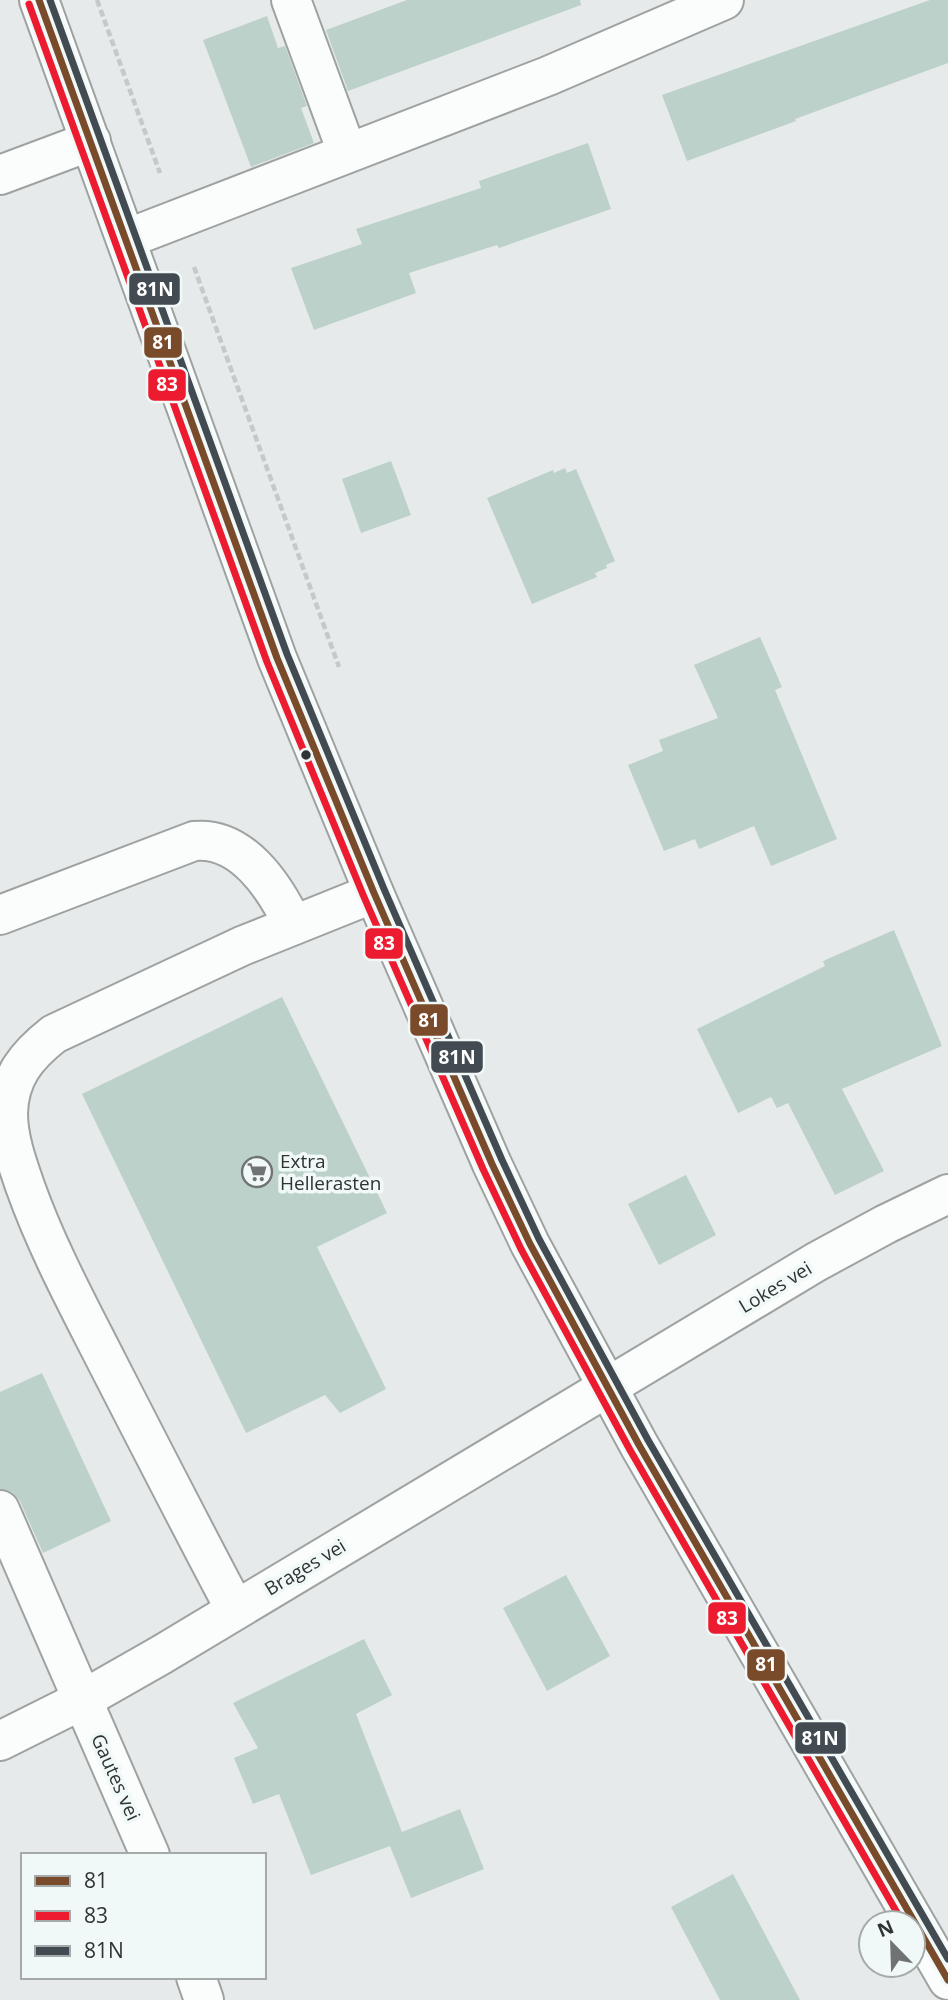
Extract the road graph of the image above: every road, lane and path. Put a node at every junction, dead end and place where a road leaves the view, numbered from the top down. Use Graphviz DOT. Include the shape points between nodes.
graph roads {
  1 [pos="39,0"];
  2 [pos="97,0"];
  3 [pos="291,0"];
  4 [pos="724,0"];
  5 [pos="90,141"];
  6 [pos="346,152"];
  7 [pos="0,175"];
  8 [pos="177,219"];
  9 [pos="126,239"];
  10 [pos="340,671"];
  11 [pos="374,893"];
  12 [pos="0,915"];
  13 [pos="293,925"];
  14 [pos="948,1195"];
  15 [pos="606,1386"];
  16 [pos="0,1510"];
  17 [pos="235,1609"];
  18 [pos="82,1700"];
  19 [pos="0,1741"];
  20 [pos="149,1853"];
  21 [pos="197,1979"];
  22 [pos="948,1980"];
  23 [pos="204,2000"];
  1 -- 5 [label="street"];
  2 -- 8 [label="path"];
  3 -- 6 [label="street"];
  4 -- 6 [label="street" via="559,72"];
  5 -- 7 [label="street"];
  5 -- 9 [label="street"];
  6 -- 8 [label="street"];
  8 -- 9 [label="street"];
  8 -- 10 [label="path"];
  9 -- 11 [label="street" via="277,658"];
  11 -- 13 [label="street"];
  11 -- 15 [label="street" via="492,1164"];
  12 -- 13 [label="street" via="207,840 225,844 267,881"];
  13 -- 17 [label="street" via="54,1034 19,1069 8,1114 19,1168 64,1280"];
  14 -- 15 [label="street, Lokes vei" via="816,1262"];
  15 -- 17 [label="street, Brages vei"];
  15 -- 22 [label="street"];
  16 -- 18 [label="street, Gautes vei"];
  17 -- 18 [label="street, Brages vei"];
  18 -- 19 [label="street, Brages vei"];
  18 -- 20 [label="street, Gautes vei"];
  21 -- 23 [label="street"];
}
